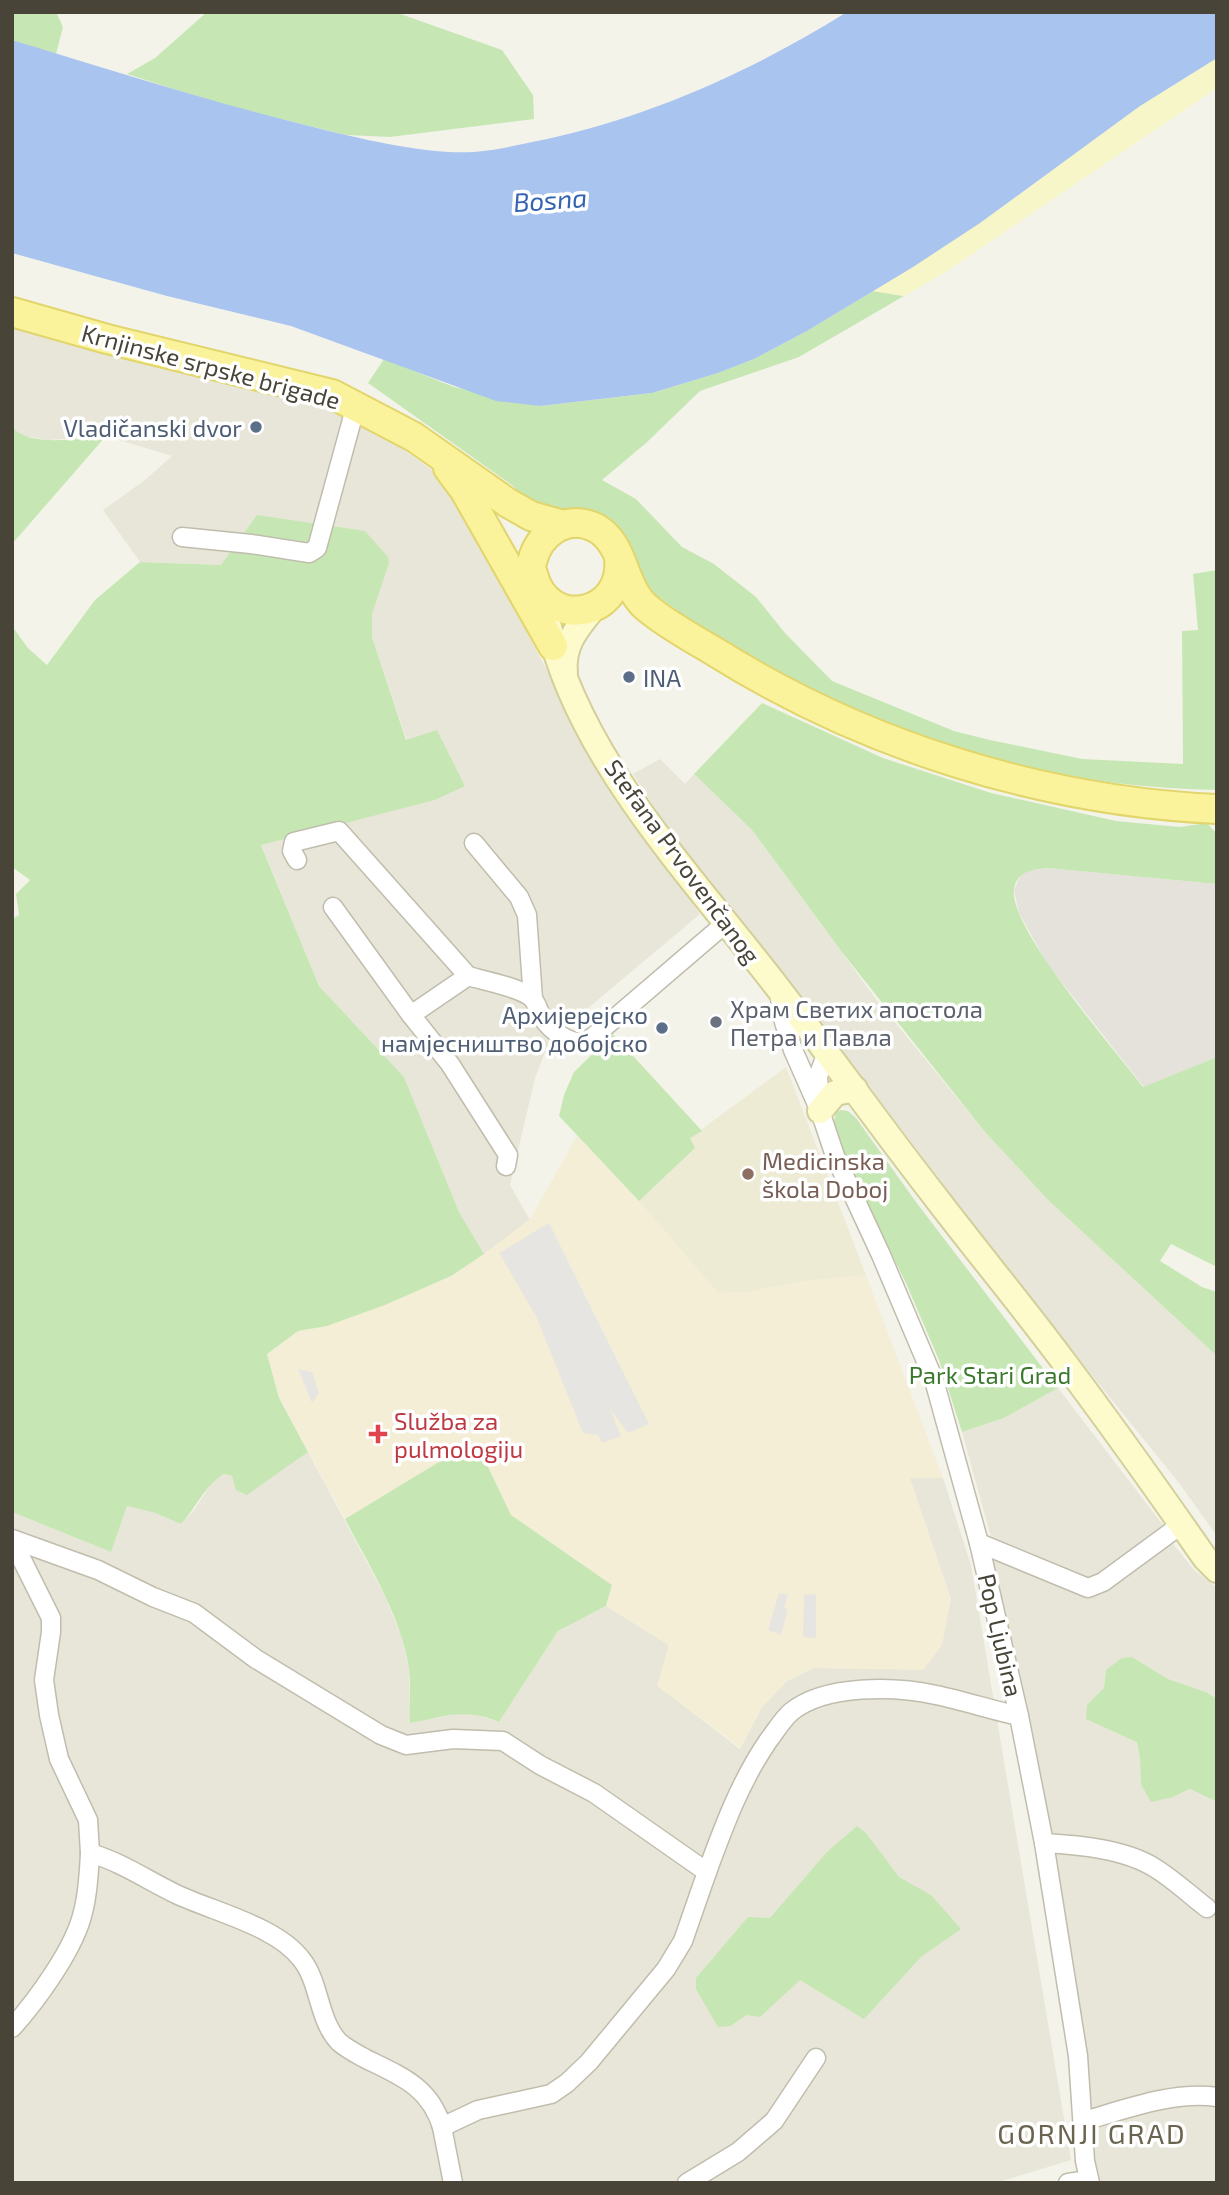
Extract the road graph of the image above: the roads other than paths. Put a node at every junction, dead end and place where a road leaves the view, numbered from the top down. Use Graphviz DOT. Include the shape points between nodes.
graph roads {
  1 [pos="12,312"];
  2 [pos="356,405"];
  3 [pos="435,452"];
  4 [pos="508,503"];
  5 [pos="563,525"];
  6 [pos="182,537"];
  7 [pos="618,557"];
  8 [pos="532,562"];
  9 [pos="540,592"];
  10 [pos="597,605"];
  11 [pos="645,606"];
  12 [pos="553,646"];
  13 [pos="566,680"];
  14 [pos="1204,808"];
  15 [pos="1217,823"];
  16 [pos="474,843"];
  17 [pos="297,860"];
  18 [pos="333,907"];
  19 [pos="727,922"];
  20 [pos="468,976"];
  21 [pos="779,989"];
  22 [pos="533,999"];
  23 [pos="411,1015"];
  24 [pos="827,1053"];
  25 [pos="855,1089"];
  26 [pos="820,1111"];
  27 [pos="506,1166"];
  28 [pos="1182,1524"];
  29 [pos="14,1540"];
  30 [pos="979,1543"];
  31 [pos="1217,1570"];
  32 [pos="1020,1716"];
  33 [pos="1044,1843"];
  34 [pos="90,1853"];
  35 [pos="707,1872"];
  36 [pos="1207,1908"];
  37 [pos="12,2028"];
  38 [pos="816,2058"];
  39 [pos="1217,2097"];
  40 [pos="1084,2121"];
  41 [pos="442,2127"];
  42 [pos="1089,2181"];
  43 [pos="453,2183"];
  44 [pos="687,2183"];
  45 [pos="1068,2183"];
  1 -- 2 [label="main road, Krnjinske srpske brigade" via="307,387"];
  2 -- 3 [label="main road, Krnjinske srpske brigade"];
  2 -- 6 [label="street" via="317,548 309,552"];
  3 -- 4 [label="main road, Krnjinske srpske brigade"];
  3 -- 12 [label="main road" via="465,491"];
  4 -- 5 [label="main road, Krnjinske srpske brigade" via="531,516"];
  4 -- 8 [label="main road" via="524,528"];
  5 -- 7 [label="main road" via="587,524 598,529"];
  5 -- 8 [label="main road" via="546,535"];
  7 -- 10 [label="main road" via="616,584"];
  7 -- 11 [label="main road"];
  8 -- 9 [label="main road"];
  9 -- 10 [label="main road" via="565,609"];
  9 -- 12 [label="street, Stefana Prvovenčanog"];
  10 -- 11 [label="main road"];
  10 -- 13 [label="street" via="568,641"];
  11 -- 14 [label="main road" via="776,688 828,714 926,752 1081,793"];
  12 -- 13 [label="street, Stefana Prvovenčanog"];
  13 -- 19 [label="street, Stefana Prvovenčanog" via="640,811"];
  14 -- 15 [label="street"];
  16 -- 22 [label="street" via="519,897 527,915"];
  17 -- 20 [label="street" via="292,851 295,842 339,831"];
  18 -- 23 [label="street"];
  19 -- 21 [label="street, Stefana Prvovenčanog"];
  19 -- 22 [label="street" via="587,1042 572,1043 561,1035 543,1019"];
  20 -- 22 [label="street"];
  20 -- 23 [label="street"];
  21 -- 24 [label="street, Stefana Prvovenčanog"];
  21 -- 26 [label="street" via="793,1050"];
  23 -- 27 [label="street" via="469,1092 508,1154"];
  24 -- 25 [label="street, Stefana Prvovenčanog"];
  24 -- 26 [label="street" via="818,1076"];
  25 -- 26 [label="street" via="835,1093"];
  25 -- 28 [label="street, Stefana Prvovenčanog"];
  26 -- 30 [label="street, Pop Ljubina" via="835,1156 934,1380"];
  28 -- 30 [label="street" via="1088,1588"];
  28 -- 31 [label="street, Stefana Prvovenčanog"];
  29 -- 34 [label="street" via="51,1618 44,1680 49,1716 59,1759 88,1820"];
  29 -- 35 [label="street" via="98,1570 194,1613 256,1659 381,1735 406,1745 453,1739 503,1741 594,1793"];
  30 -- 32 [label="street, Pop Ljubina"];
  32 -- 33 [label="street, Pop Ljubina"];
  32 -- 35 [label="street" via="900,1689 873,1688 815,1699 792,1712 758,1756 734,1800"];
  33 -- 36 [label="street" via="1099,1849 1145,1863"];
  33 -- 40 [label="street, Pop Ljubina"];
  34 -- 37 [label="street" via="84,1910 75,1938"];
  34 -- 41 [label="street" via="289,1945 304,1962 338,2041 424,2092"];
  35 -- 41 [label="street" via="683,1941 666,1969 589,2062 551,2094 478,2110"];
  38 -- 44 [label="street" via="774,2122"];
  39 -- 40 [label="street" via="1164,2100"];
  40 -- 42 [label="street, Pop Ljubina"];
  41 -- 43 [label="street"];
  42 -- 45 [label="street"];
}
